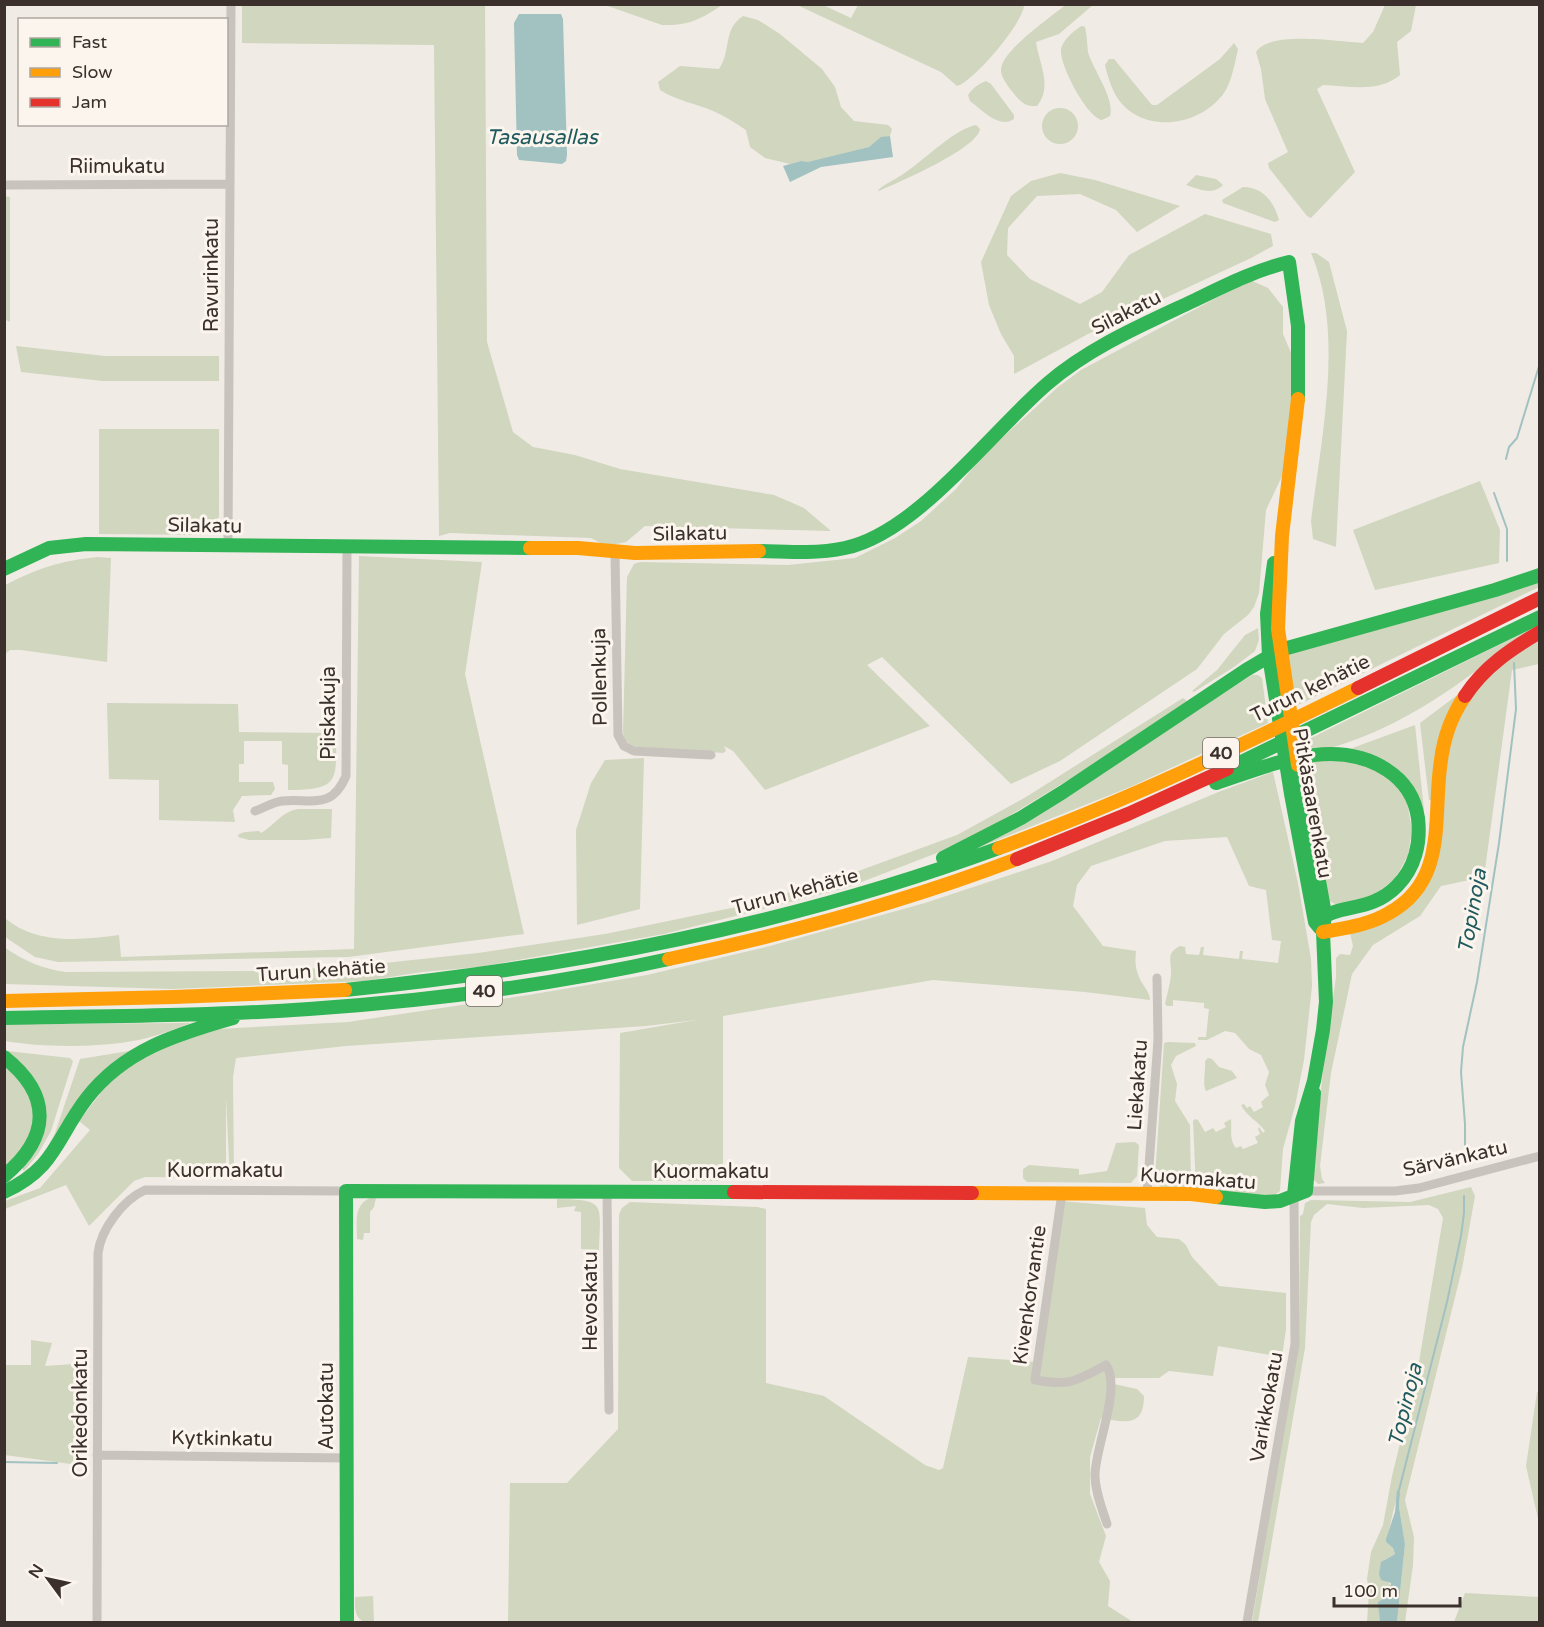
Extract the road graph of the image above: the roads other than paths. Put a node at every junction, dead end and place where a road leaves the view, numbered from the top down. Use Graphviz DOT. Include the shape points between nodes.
graph roads {
  1 [pos="231,4"];
  2 [pos="4,184"];
  3 [pos="230,184"];
  4 [pos="1289,262"];
  5 [pos="228,545"];
  6 [pos="347,546"];
  7 [pos="615,553"];
  8 [pos="4,569"];
  9 [pos="1539,575"];
  10 [pos="1539,598"];
  11 [pos="1539,617"];
  12 [pos="1539,632"];
  13 [pos="1275,653"];
  14 [pos="711,755"];
  15 [pos="1167,798"];
  16 [pos="255,811"];
  17 [pos="892,885"];
  18 [pos="1321,922"];
  19 [pos="1157,978"];
  20 [pos="4,993"];
  21 [pos="47,1000"];
  22 [pos="4,1001"];
  23 [pos="260,1011"];
  24 [pos="4,1018"];
  25 [pos="4,1057"];
  26 [pos="1539,1156"];
  27 [pos="4,1176"];
  28 [pos="346,1191"];
  29 [pos="607,1191"];
  30 [pos="4,1192"];
  31 [pos="1062,1193"];
  32 [pos="1300,1193"];
  33 [pos="1147,1194"];
  34 [pos="121,1210"];
  35 [pos="609,1410"];
  36 [pos="97,1455"];
  37 [pos="346,1458"];
  38 [pos="1107,1524"];
  39 [pos="97,1623"];
  40 [pos="347,1623"];
  41 [pos="1247,1623"];
  1 -- 3 [label="street, Ravurinkatu"];
  2 -- 3 [label="street, Riimukatu"];
  3 -- 5 [label="street, Ravurinkatu"];
  4 -- 7 [label="main road, Silakatu" via="1263,268 1080,358 1046,385 934,494 874,537 826,551"];
  4 -- 13 [label="main road, Pitkäsaarenkatu" via="1298,326 1299,374 1282,536"];
  5 -- 6 [label="main road, Silakatu"];
  5 -- 8 [label="main road, Silakatu" via="86,544 49,549"];
  6 -- 7 [label="main road, Silakatu" via="578,548"];
  6 -- 16 [label="street, Piiskakuja" via="346,777 333,796 320,802 280,801"];
  7 -- 14 [label="street, Pollenkuja" via="618,735 624,746 634,751"];
  9 -- 13 [label="main road"];
  10 -- 17 [label="main road, Turun kehätie / 40" via="1118,801"];
  11 -- 15 [label="main road, Turun kehätie / 40"];
  12 -- 18 [label="main road" via="1480,674 1458,708 1445,738 1439,766 1434,856 1417,890 1384,917 1356,926"];
  13 -- 17 [label="main road" via="1021,818"];
  13 -- 18 [label="main road, Pitkäsaarenkatu"];
  15 -- 18 [label="main road" via="1328,752 1367,758 1388,769 1406,787 1416,809 1419,830 1413,864 1400,883 1380,900"];
  15 -- 23 [label="main road, Turun kehätie / 40" via="951,883 771,936 645,965 508,988 351,1006"];
  17 -- 21 [label="main road, Turun kehätie / 40" via="642,949 510,971 338,991"];
  18 -- 32 [label="main road, Pitkäsaarenkatu" via="1326,1002 1314,1081 1302,1121"];
  19 -- 33 [label="street, Liekakatu" via="1158,1031"];
  20 -- 21 [label="main road"];
  21 -- 22 [label="main road, Turun kehätie / 40"];
  23 -- 24 [label="main road, Turun kehätie / 40"];
  23 -- 30 [label="main road" via="182,1032 152,1043 129,1058 87,1098 44,1167"];
  25 -- 27 [label="main road" via="30,1081 38,1100 40,1120 27,1156"];
  26 -- 32 [label="street, Särvänkatu" via="1419,1188"];
  28 -- 29 [label="main road, Kuormakatu"];
  28 -- 34 [label="street, Kuormakatu" via="149,1190 135,1196"];
  28 -- 37 [label="main road, Autokatu"];
  29 -- 31 [label="main road, Kuormakatu"];
  29 -- 35 [label="street, Hevoskatu"];
  31 -- 33 [label="main road, Kuormakatu"];
  31 -- 38 [label="street, Kivenkorvantie" via="1035,1380 1063,1384 1106,1365 1109,1370 1108,1409 1095,1473 1095,1490"];
  32 -- 33 [label="main road, Kuormakatu" via="1266,1202"];
  32 -- 41 [label="street, Varikkokatu" via="1295,1344"];
  34 -- 36 [label="street, Orikedonkatu" via="105,1229 99,1244"];
  36 -- 37 [label="street, Kytkinkatu"];
  36 -- 39 [label="street, Orikedonkatu"];
  37 -- 40 [label="main road, Autokatu"];
}
